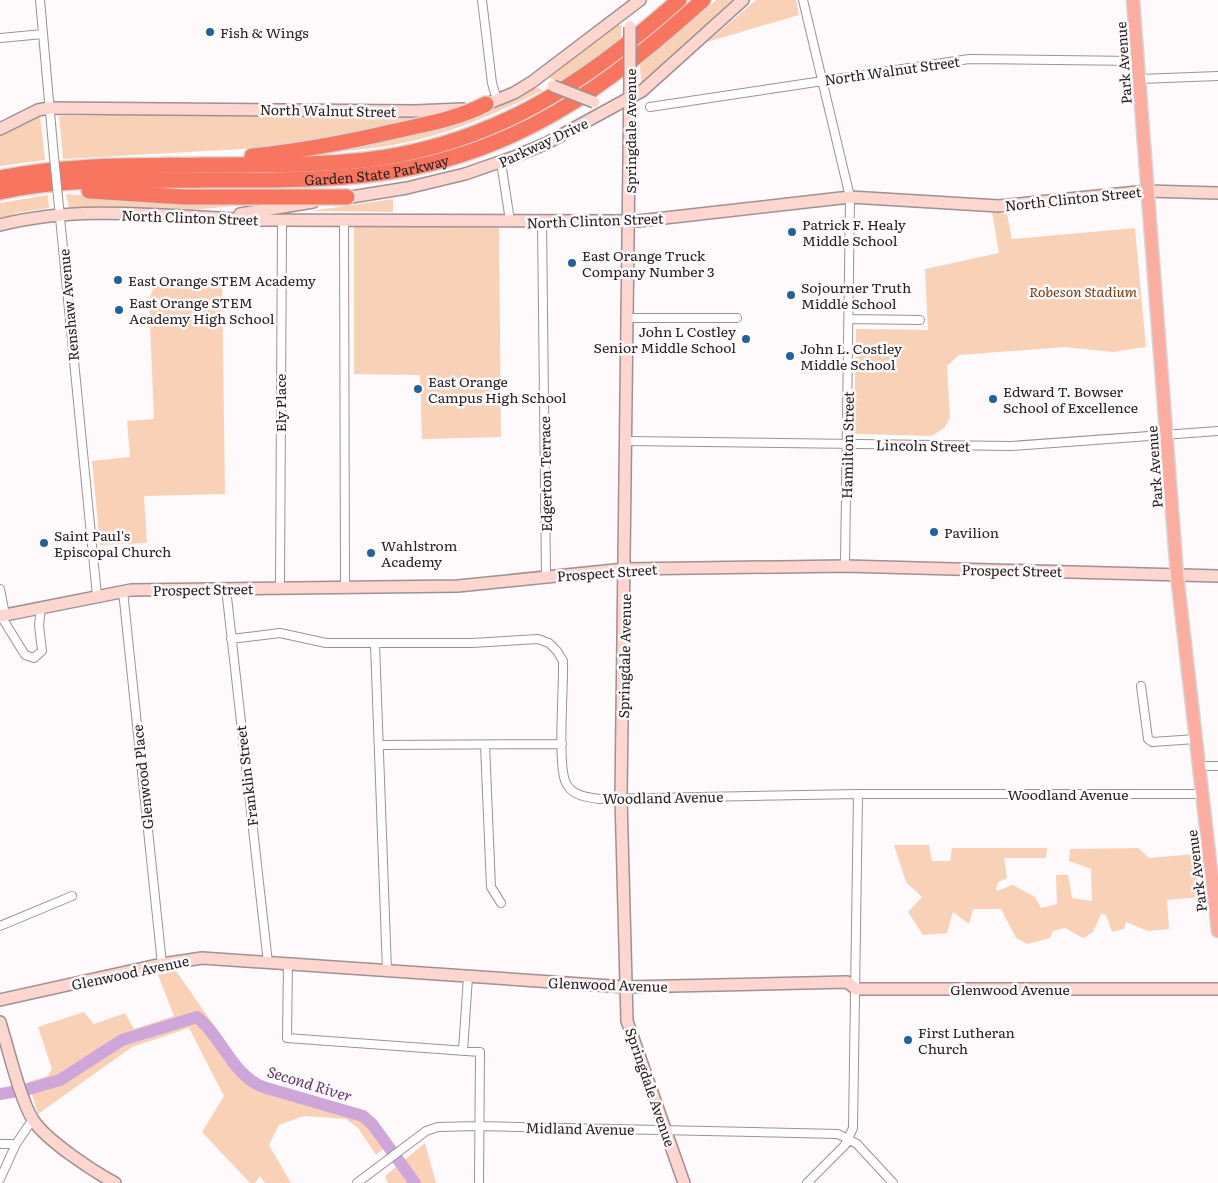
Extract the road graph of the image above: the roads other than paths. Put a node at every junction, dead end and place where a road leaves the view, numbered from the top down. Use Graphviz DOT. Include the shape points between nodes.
graph roads {
  1 [pos="39,0"];
  2 [pos="482,0"];
  3 [pos="679,0"];
  4 [pos="703,0"];
  5 [pos="742,0"];
  6 [pos="803,0"];
  7 [pos="1133,0"];
  8 [pos="634,2"];
  9 [pos="43,34"];
  10 [pos="0,38"];
  11 [pos="1137,61"];
  12 [pos="1218,76"];
  13 [pos="1139,79"];
  14 [pos="821,80"];
  15 [pos="532,82"];
  16 [pos="630,99"];
  17 [pos="492,102"];
  18 [pos="650,107"];
  19 [pos="50,108"];
  20 [pos="586,122"];
  21 [pos="0,129"];
  22 [pos="501,162"];
  23 [pos="151,166"];
  24 [pos="0,178"];
  25 [pos="28,188"];
  26 [pos="1147,191"];
  27 [pos="0,192"];
  28 [pos="1218,193"];
  29 [pos="347,197"];
  30 [pos="850,197"];
  31 [pos="60,215"];
  32 [pos="216,216"];
  33 [pos="282,219"];
  34 [pos="344,220"];
  35 [pos="510,221"];
  36 [pos="630,221"];
  37 [pos="542,222"];
  38 [pos="0,226"];
  39 [pos="628,318"];
  40 [pos="737,318"];
  41 [pos="849,319"];
  42 [pos="920,320"];
  43 [pos="1218,431"];
  44 [pos="1166,435"];
  45 [pos="627,441"];
  46 [pos="847,444"];
  47 [pos="845,566"];
  48 [pos="625,569"];
  49 [pos="1177,575"];
  50 [pos="546,576"];
  51 [pos="1218,576"];
  52 [pos="345,586"];
  53 [pos="280,587"];
  54 [pos="226,588"];
  55 [pos="0,589"];
  56 [pos="122,591"];
  57 [pos="97,596"];
  58 [pos="41,608"];
  59 [pos="2,616"];
  60 [pos="231,639"];
  61 [pos="375,644"];
  62 [pos="1141,686"];
  63 [pos="1196,739"];
  64 [pos="562,744"];
  65 [pos="379,745"];
  66 [pos="485,746"];
  67 [pos="1199,766"];
  68 [pos="1218,766"];
  69 [pos="858,794"];
  70 [pos="1202,794"];
  71 [pos="621,797"];
  72 [pos="72,896"];
  73 [pos="501,902"];
  74 [pos="0,926"];
  75 [pos="1218,931"];
  76 [pos="268,963"];
  77 [pos="162,964"];
  78 [pos="288,964"];
  79 [pos="387,971"];
  80 [pos="468,977"];
  81 [pos="626,987"];
  82 [pos="856,989"];
  83 [pos="1218,989"];
  84 [pos="0,1000"];
  85 [pos="0,1022"];
  86 [pos="463,1051"];
  87 [pos="33,1119"];
  88 [pos="478,1126"];
  89 [pos="666,1130"];
  90 [pos="849,1139"];
  91 [pos="0,1144"];
  92 [pos="16,1144"];
  93 [pos="0,1179"];
  94 [pos="115,1183"];
  95 [pos="357,1183"];
  96 [pos="479,1183"];
  97 [pos="684,1183"];
  98 [pos="807,1183"];
  99 [pos="893,1183"];
  1 -- 9 [label="street, Renshaw Avenue"];
  2 -- 17 [label="street"];
  3 -- 23 [label="highway, Garden State Parkway" via="610,58 562,92 514,118 459,140 401,154 342,162"];
  4 -- 25 [label="highway, Garden State Parkway" via="621,70 566,108 499,142 441,161 387,172 332,178 100,182"];
  5 -- 16 [label="street, Parkway Drive"];
  6 -- 14 [label="street, Hamilton Street"];
  7 -- 11 [label="main road, Park Avenue"];
  8 -- 15 [label="street, North Walnut Street"];
  8 -- 16 [label="street, Springdale Avenue, bridge" via="630,26"];
  9 -- 10 [label="street"];
  9 -- 19 [label="street, Renshaw Avenue"];
  11 -- 13 [label="main road, Park Avenue"];
  11 -- 14 [label="street, North Walnut Street" via="969,59"];
  12 -- 13 [label="street"];
  13 -- 26 [label="main road, Park Avenue"];
  14 -- 18 [label="street, North Walnut Street"];
  14 -- 30 [label="street, Hamilton Street"];
  15 -- 17 [label="street, North Walnut Street"];
  15 -- 20 [label="street, bridge" via="553,86 594,102 598,111"];
  16 -- 20 [label="street, Parkway Drive"];
  16 -- 36 [label="street, Springdale Avenue"];
  17 -- 19 [label="street, North Walnut Street" via="461,110 414,111"];
  17 -- 23 [label="highway" via="445,120 301,150"];
  19 -- 21 [label="street, North Walnut Street" via="38,110"];
  19 -- 31 [label="street, Renshaw Avenue, bridge"];
  20 -- 22 [label="street, Parkway Drive"];
  22 -- 29 [label="street, Parkway Drive" via="418,185"];
  22 -- 35 [label="street"];
  23 -- 24 [label="highway, Garden State Parkway" via="67,168"];
  25 -- 27 [label="highway, Garden State Parkway"];
  25 -- 29 [label="highway" via="184,197"];
  26 -- 28 [label="street, North Clinton Street"];
  26 -- 30 [label="street, North Clinton Street" via="999,206"];
  26 -- 44 [label="main road, Park Avenue"];
  29 -- 32 [label="street, Parkway Drive"];
  30 -- 36 [label="street, North Clinton Street"];
  30 -- 41 [label="street, Hamilton Street"];
  31 -- 32 [label="street, North Clinton Street"];
  31 -- 38 [label="street, North Clinton Street"];
  31 -- 57 [label="street, Renshaw Avenue"];
  32 -- 33 [label="street, North Clinton Street"];
  33 -- 34 [label="street, North Clinton Street"];
  33 -- 53 [label="street, Ely Place"];
  34 -- 35 [label="street, North Clinton Street"];
  34 -- 52 [label="street"];
  35 -- 37 [label="street, North Clinton Street"];
  36 -- 37 [label="street, North Clinton Street"];
  36 -- 39 [label="street, Springdale Avenue"];
  37 -- 50 [label="street, Edgerton Terrace"];
  39 -- 40 [label="street"];
  39 -- 45 [label="street, Springdale Avenue"];
  41 -- 42 [label="street"];
  41 -- 46 [label="street, Hamilton Street"];
  43 -- 44 [label="street, Lincoln Street"];
  44 -- 46 [label="street, Lincoln Street" via="1012,446"];
  44 -- 49 [label="main road, Park Avenue"];
  45 -- 46 [label="street, Lincoln Street"];
  45 -- 48 [label="street, Springdale Avenue"];
  46 -- 47 [label="street, Hamilton Street"];
  47 -- 48 [label="street, Prospect Street"];
  47 -- 49 [label="street, Prospect Street"];
  48 -- 50 [label="street, Prospect Street"];
  48 -- 71 [label="street, Springdale Avenue"];
  49 -- 51 [label="street, Prospect Street"];
  49 -- 63 [label="main road, Park Avenue"];
  50 -- 52 [label="street, Prospect Street" via="458,586"];
  52 -- 53 [label="street, Prospect Street"];
  53 -- 54 [label="street, Prospect Street"];
  54 -- 56 [label="street, Prospect Street"];
  54 -- 60 [label="street, Franklin Street"];
  55 -- 59 [label="street"];
  56 -- 57 [label="street, Prospect Street"];
  56 -- 77 [label="street, Glenwood Place"];
  57 -- 58 [label="street, Prospect Street"];
  58 -- 59 [label="street, Prospect Street"];
  58 -- 59 [label="street" via="42,645 40,654 34,658 25,655"];
  60 -- 61 [label="street, Woodland Avenue" via="280,633 326,644"];
  60 -- 76 [label="street, Franklin Street"];
  61 -- 64 [label="street, Woodland Avenue" via="526,639 549,643 563,661"];
  61 -- 65 [label="street"];
  62 -- 63 [label="street" via="1148,739 1152,742"];
  63 -- 67 [label="main road, Park Avenue"];
  64 -- 66 [label="street"];
  64 -- 71 [label="street, Woodland Avenue" via="566,783 573,791 583,797"];
  65 -- 66 [label="street"];
  65 -- 79 [label="street"];
  66 -- 73 [label="street" via="491,888"];
  67 -- 68 [label="street"];
  67 -- 70 [label="main road, Park Avenue"];
  69 -- 70 [label="street, Woodland Avenue"];
  69 -- 71 [label="street, Woodland Avenue"];
  69 -- 82 [label="street"];
  70 -- 75 [label="main road, Park Avenue"];
  71 -- 81 [label="street, Springdale Avenue"];
  72 -- 74 [label="street"];
  76 -- 77 [label="street, Glenwood Avenue" via="202,958"];
  76 -- 78 [label="street, Glenwood Avenue"];
  77 -- 84 [label="street, Glenwood Avenue"];
  78 -- 79 [label="street, Glenwood Avenue"];
  78 -- 86 [label="street" via="287,1038"];
  79 -- 80 [label="street, Glenwood Avenue"];
  80 -- 81 [label="street, Glenwood Avenue"];
  80 -- 86 [label="street"];
  81 -- 82 [label="street, Glenwood Avenue" via="847,982"];
  81 -- 89 [label="street, Springdale Avenue" via="627,1021"];
  82 -- 83 [label="street, Glenwood Avenue"];
  82 -- 90 [label="street" via="853,1128"];
  85 -- 87 [label="street"];
  86 -- 88 [label="street" via="480,1052"];
  87 -- 92 [label="street"];
  87 -- 94 [label="street" via="81,1162"];
  88 -- 89 [label="street, Midland Avenue"];
  88 -- 95 [label="street, Midland Avenue" via="432,1128"];
  88 -- 96 [label="street"];
  89 -- 90 [label="street, Midland Avenue" via="833,1133"];
  89 -- 97 [label="street, Springdale Avenue"];
  90 -- 98 [label="street"];
  90 -- 99 [label="street"];
  91 -- 92 [label="street"];
  92 -- 93 [label="street"];
}
